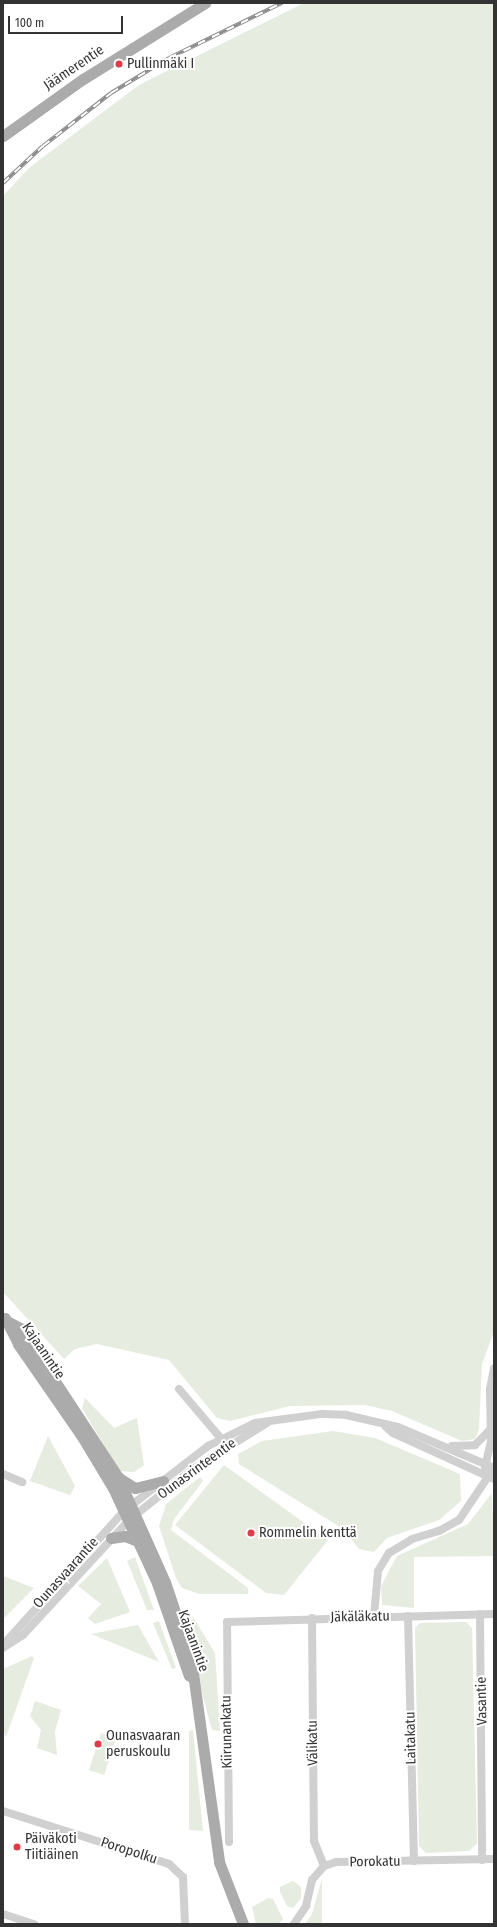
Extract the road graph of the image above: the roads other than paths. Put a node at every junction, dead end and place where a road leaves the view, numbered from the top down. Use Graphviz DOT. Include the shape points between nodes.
graph roads {
  1 [pos="205,3"];
  2 [pos="3,136"];
  3 [pos="5,1318"];
  4 [pos="494,1368"];
  5 [pos="179,1389"];
  6 [pos="267,1423"];
  7 [pos="386,1426"];
  8 [pos="490,1430"];
  9 [pos="221,1438"];
  10 [pos="494,1439"];
  11 [pos="445,1445"];
  12 [pos="226,1446"];
  13 [pos="484,1463"];
  14 [pos="494,1468"];
  15 [pos="3,1474"];
  16 [pos="118,1477"];
  17 [pos="491,1477"];
  18 [pos="163,1481"];
  19 [pos="22,1482"];
  20 [pos="131,1513"];
  21 [pos="111,1538"];
  22 [pos="138,1541"];
  23 [pos="480,1614"];
  24 [pos="494,1614"];
  25 [pos="374,1616"];
  26 [pos="408,1616"];
  27 [pos="312,1618"];
  28 [pos="227,1622"];
  29 [pos="3,1645"];
  30 [pos="3,1648"];
  31 [pos="194,1686"];
  32 [pos="3,1811"];
  33 [pos="229,1842"];
  34 [pos="494,1859"];
  35 [pos="482,1860"];
  36 [pos="414,1861"];
  37 [pos="324,1866"];
  38 [pos="3,1914"];
  39 [pos="34,1924"];
  40 [pos="185,1924"];
  41 [pos="243,1924"];
  42 [pos="294,1924"];
  1 -- 2 [label="main road, Jäämerentie" via="83,79"];
  3 -- 16 [label="main road, Kajaanintie" via="20,1328"];
  3 -- 20 [label="main road, Kajaanintie" via="18,1344"];
  4 -- 8 [label="street" via="490,1389"];
  5 -- 9 [label="street"];
  6 -- 7 [label="street, Ounasrinteentie" via="322,1414 346,1415"];
  6 -- 9 [label="street, Ounasrinteentie" via="255,1423"];
  6 -- 12 [label="street, Ounasrinteentie"];
  7 -- 11 [label="street, Ounasrinteentie" via="398,1427"];
  7 -- 17 [label="street, Ounasrinteentie" via="393,1433"];
  8 -- 10 [label="street"];
  8 -- 11 [label="street" via="475,1445"];
  8 -- 13 [label="street"];
  9 -- 12 [label="street"];
  9 -- 18 [label="street, Ounasrinteentie"];
  11 -- 13 [label="street, Ounasrinteentie"];
  12 -- 20 [label="street, Ounasrinteentie"];
  13 -- 14 [label="street, Ounasrinteentie"];
  13 -- 17 [label="street"];
  14 -- 17 [label="street"];
  15 -- 19 [label="street"];
  16 -- 18 [label="main road" via="135,1488"];
  16 -- 20 [label="main road, Kajaanintie"];
  17 -- 25 [label="street" via="459,1520 438,1531 412,1538 389,1553 378,1571"];
  18 -- 20 [label="street, Ounasrinteentie"];
  20 -- 21 [label="street, Ounasvaarantie"];
  20 -- 22 [label="main road, Kajaanintie"];
  20 -- 29 [label="street, Ounasvaarantie"];
  20 -- 31 [label="main road, Kajaanintie" via="182,1632 191,1659"];
  21 -- 22 [label="main road" via="125,1536"];
  21 -- 30 [label="street, Ounasvaarantie" via="23,1635"];
  22 -- 31 [label="main road, Kajaanintie"];
  23 -- 24 [label="street, Jäkäläkatu"];
  23 -- 26 [label="street, Jäkäläkatu"];
  23 -- 35 [label="street, Vasantie"];
  25 -- 26 [label="street, Jäkäläkatu"];
  25 -- 27 [label="street, Jäkäläkatu"];
  26 -- 36 [label="street, Laitakatu"];
  27 -- 28 [label="street, Jäkäläkatu"];
  27 -- 37 [label="street, Välikatu" via="314,1841"];
  28 -- 33 [label="street, Kiirunankatu"];
  31 -- 41 [label="main road, Kajaanintie" via="220,1862"];
  32 -- 40 [label="street, Poropolku" via="169,1864 183,1877"];
  34 -- 35 [label="street, Porokatu"];
  35 -- 36 [label="street, Porokatu"];
  36 -- 37 [label="street, Porokatu" via="336,1862"];
  37 -- 42 [label="street" via="312,1880 306,1906"];
  38 -- 39 [label="street"];
}
